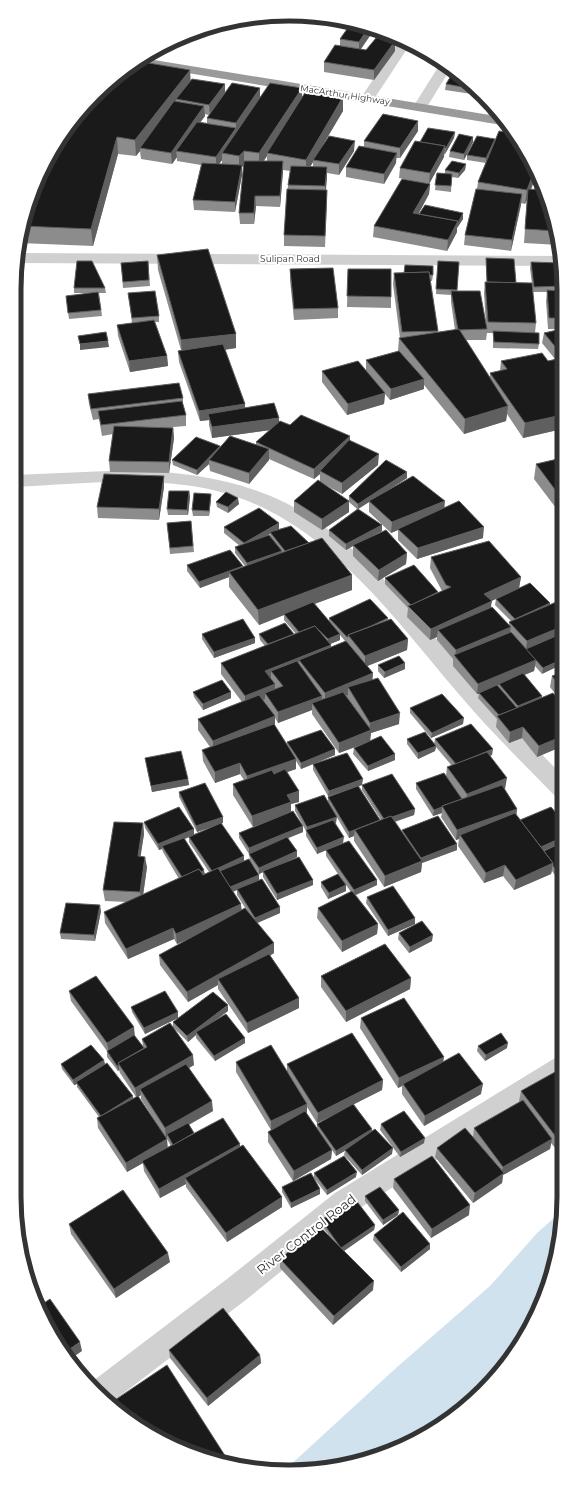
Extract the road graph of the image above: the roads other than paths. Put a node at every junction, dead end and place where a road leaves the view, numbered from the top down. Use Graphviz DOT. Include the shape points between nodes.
graph roads {
  1 [pos="402,46"];
  2 [pos="146,62"];
  3 [pos="443,69"];
  4 [pos="367,99"];
  5 [pos="420,107"];
  6 [pos="494,116"];
  7 [pos="23,258"];
  8 [pos="556,263"];
  9 [pos="21,481"];
  10 [pos="557,784"];
  11 [pos="557,1070"];
  12 [pos="103,1391"];
  1 -- 4 [label="street"];
  2 -- 4 [label="highway, MacArthur Highway"];
  3 -- 5 [label="street"];
  4 -- 5 [label="highway, MacArthur Highway"];
  5 -- 6 [label="highway, MacArthur Highway"];
  7 -- 8 [label="street, Sulipan Road"];
  9 -- 10 [label="street" via="118,477 193,481 246,493 273,505 332,544 362,570 473,696"];
  11 -- 12 [label="street, River Control Road" via="345,1202 237,1289"];
}
